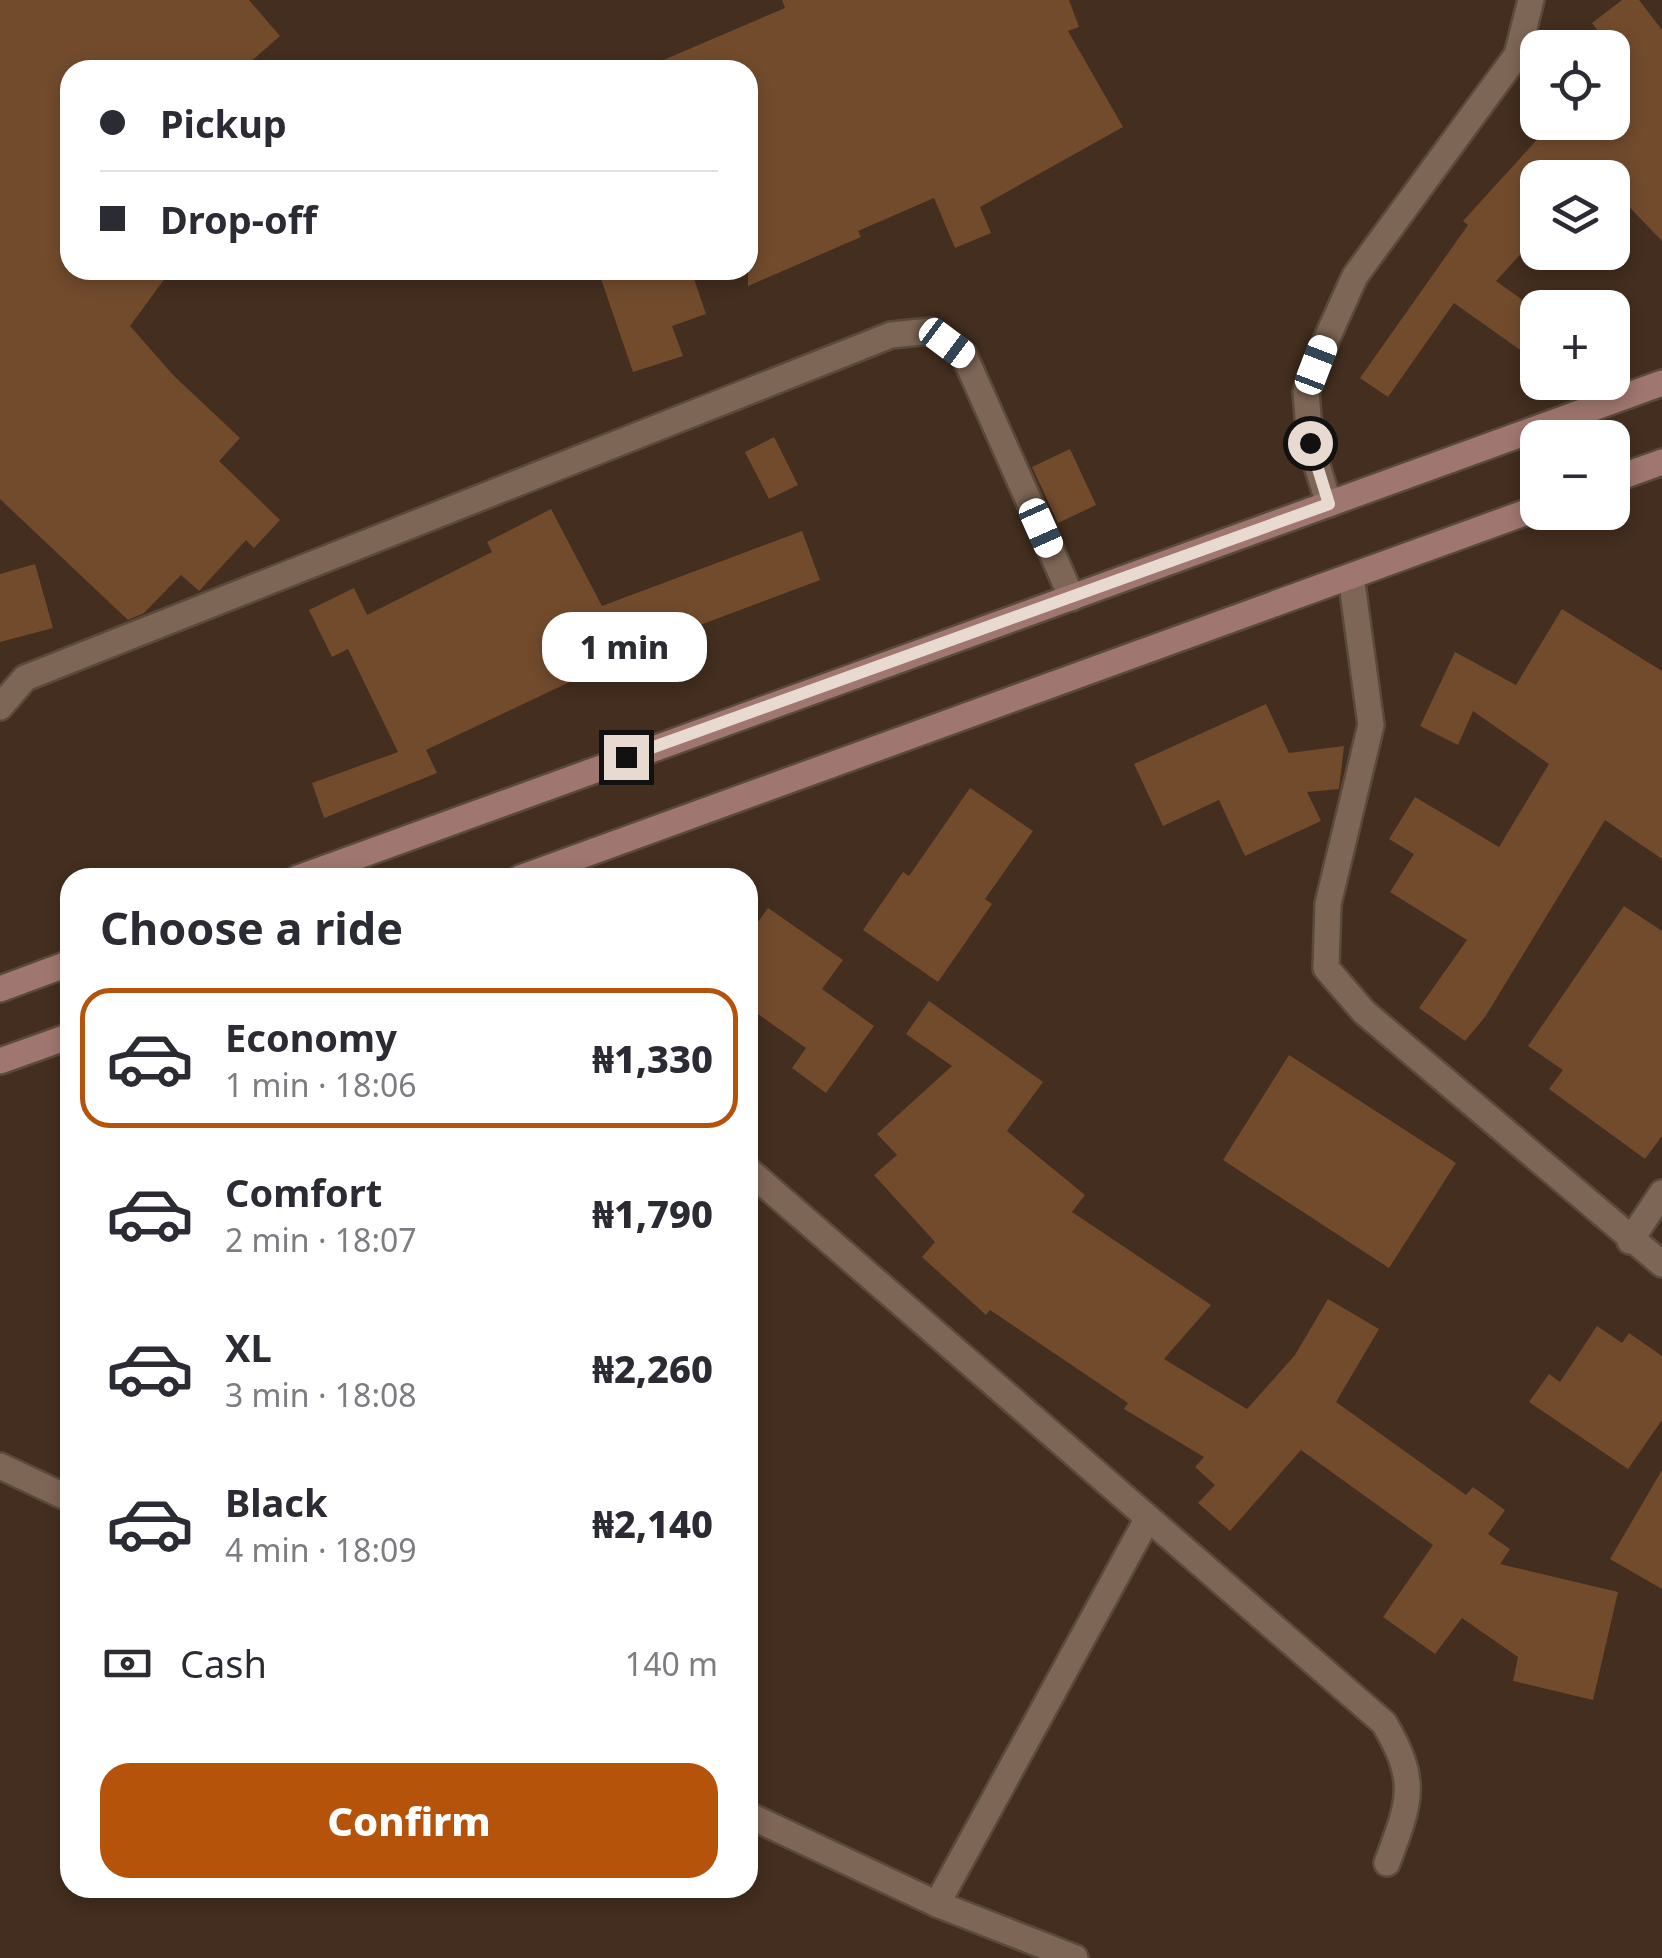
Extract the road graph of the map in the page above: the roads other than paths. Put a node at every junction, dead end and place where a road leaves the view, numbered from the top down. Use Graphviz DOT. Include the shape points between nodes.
graph roads {
  1 [pos="1530,0"];
  2 [pos="1662,383"];
  3 [pos="1662,462"];
  4 [pos="1630,474"];
  5 [pos="1329,504"];
  6 [pos="1520,515"];
  7 [pos="1351,576"];
  8 [pos="1072,598"];
  9 [pos="0,707"];
  10 [pos="326,868"];
  11 [pos="548,868"];
  12 [pos="60,967"];
  13 [pos="0,989"];
  14 [pos="60,1040"];
  15 [pos="0,1061"];
  16 [pos="758,1179"];
  17 [pos="1662,1193"];
  18 [pos="1630,1241"];
  19 [pos="1662,1264"];
  20 [pos="0,1466"];
  21 [pos="60,1493"];
  22 [pos="1148,1518"];
  23 [pos="758,1820"];
  24 [pos="1387,1862"];
  25 [pos="937,1904"];
  26 [pos="1065,1956"];
  1 -- 5 [label="street" via="1517,55 1355,276 1327,338 1306,392 1310,443"];
  2 -- 5 [label="main road"];
  3 -- 4 [label="main road"];
  5 -- 8 [label="main road"];
  6 -- 7 [label="main road"];
  7 -- 11 [label="main road"];
  7 -- 18 [label="street" via="1370,724 1328,904 1326,968 1364,1012"];
  8 -- 9 [label="street" via="964,355 931,331 891,335 25,678"];
  8 -- 10 [label="main road"];
  12 -- 13 [label="main road"];
  14 -- 15 [label="main road"];
  16 -- 22 [label="street"];
  17 -- 18 [label="street"];
  18 -- 19 [label="street"];
  20 -- 21 [label="street"];
  22 -- 24 [label="street" via="1384,1724 1407,1762 1407,1810"];
  22 -- 25 [label="street"];
  23 -- 25 [label="street"];
  25 -- 26 [label="street"];
}
